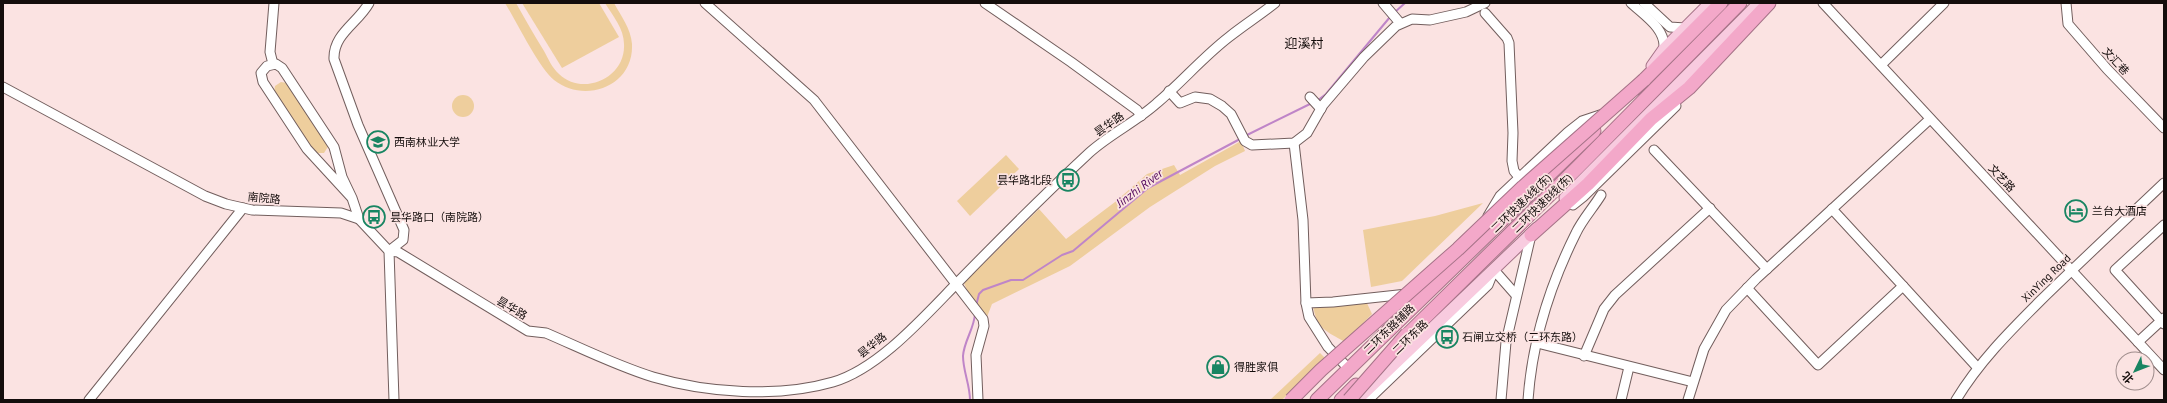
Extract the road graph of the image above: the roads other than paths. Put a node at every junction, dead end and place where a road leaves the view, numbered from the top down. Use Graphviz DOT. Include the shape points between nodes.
graph roads {
  1 [pos="274,3"];
  2 [pos="369,3"];
  3 [pos="705,3"];
  4 [pos="985,3"];
  5 [pos="1275,3"];
  6 [pos="1383,3"];
  7 [pos="1485,3"];
  8 [pos="1631,3"];
  9 [pos="1644,3"];
  10 [pos="1710,3"];
  11 [pos="1721,3"];
  12 [pos="1740,3"];
  13 [pos="1747,3"];
  14 [pos="1759,3"];
  15 [pos="1769,3"];
  16 [pos="1776,3"];
  17 [pos="1823,3"];
  18 [pos="1944,3"];
  19 [pos="2066,3"];
  20 [pos="1485,14"];
  21 [pos="1398,21"];
  22 [pos="1685,28"];
  23 [pos="1664,49"];
  24 [pos="273,64"];
  25 [pos="1881,65"];
  26 [pos="1644,80"];
  27 [pos="3,87"];
  28 [pos="1169,91"];
  29 [pos="1310,97"];
  30 [pos="1321,109"];
  31 [pos="1612,110"];
  32 [pos="1141,116"];
  33 [pos="1930,119"];
  34 [pos="2164,128"];
  35 [pos="1294,143"];
  36 [pos="1654,150"];
  37 [pos="1519,177"];
  38 [pos="2164,183"];
  39 [pos="1601,195"];
  40 [pos="352,198"];
  41 [pos="243,208"];
  42 [pos="1710,208"];
  43 [pos="1832,209"];
  44 [pos="359,219"];
  45 [pos="2164,224"];
  46 [pos="1531,235"];
  47 [pos="389,251"];
  48 [pos="1462,259"];
  49 [pos="1768,269"];
  50 [pos="1494,270"];
  51 [pos="2071,270"];
  52 [pos="1480,277"];
  53 [pos="956,284"];
  54 [pos="1904,286"];
  55 [pos="1747,288"];
  56 [pos="1430,290"];
  57 [pos="1516,295"];
  58 [pos="1306,303"];
  59 [pos="2163,321"];
  60 [pos="1430,324"];
  61 [pos="1408,334"];
  62 [pos="2138,342"];
  63 [pos="1537,344"];
  64 [pos="1584,356"];
  65 [pos="1629,367"];
  66 [pos="1977,367"];
  67 [pos="1348,368"];
  68 [pos="2164,370"];
  69 [pos="1693,382"];
  70 [pos="760,396"];
  71 [pos="89,400"];
  72 [pos="394,400"];
  73 [pos="978,400"];
  74 [pos="1292,400"];
  75 [pos="1316,400"];
  76 [pos="1341,400"];
  77 [pos="1344,400"];
  78 [pos="1349,400"];
  79 [pos="1357,400"];
  80 [pos="1368,400"];
  81 [pos="1501,400"];
  82 [pos="1528,400"];
  83 [pos="1621,400"];
  84 [pos="1688,400"];
  85 [pos="1956,400"];
  1 -- 24 [label="street" via="270,52"];
  2 -- 47 [label="street" via="339,40 334,59 358,125 404,230 403,240"];
  3 -- 53 [label="street" via="814,100"];
  4 -- 32 [label="street" via="1071,62 1137,110"];
  5 -- 28 [label="street, 昙华路" via="1231,36"];
  6 -- 21 [label="street"];
  7 -- 21 [label="street" via="1444,18"];
  8 -- 23 [label="street" via="1662,35"];
  9 -- 22 [label="street" via="1670,26"];
  10 -- 22 [label="main road"];
  11 -- 26 [label="highway, 二环快速A线(东)"];
  12 -- 61 [label="highway, 二环快速B线(东)"];
  13 -- 52 [label="main road"];
  14 -- 46 [label="main road" via="1585,176"];
  15 -- 46 [label="highway" via="1689,88 1651,119 1588,184"];
  16 -- 46 [label="street" via="1583,197"];
  17 -- 25 [label="street, 文艺路"];
  18 -- 25 [label="street"];
  19 -- 34 [label="street, 文汇巷" via="2068,24"];
  20 -- 37 [label="street" via="1509,43 1512,161 1514,171"];
  21 -- 30 [label="street"];
  22 -- 23 [label="main road"];
  23 -- 31 [label="main road"];
  24 -- 40 [label="street" via="284,70 334,147 342,177"];
  24 -- 40 [label="street" via="262,70 263,82 307,149"];
  25 -- 33 [label="street, 文艺路"];
  26 -- 74 [label="highway, bridge" via="1527,183"];
  26 -- 75 [label="highway, 二环快速A线(东), bridge" via="1568,158"];
  27 -- 41 [label="street, 南院路" via="206,196"];
  28 -- 32 [label="street, 昙华路"];
  28 -- 35 [label="street" via="1180,103 1195,97 1210,99 1222,106 1231,114 1243,137 1260,146 1271,143"];
  29 -- 30 [label="street"];
  30 -- 35 [label="street" via="1306,133"];
  31 -- 37 [label="street, 二环东路辅路" via="1582,121"];
  31 -- 48 [label="main road"];
  32 -- 53 [label="street, 昙华路" via="1091,151"];
  33 -- 43 [label="street"];
  33 -- 51 [label="street, 文艺路"];
  35 -- 58 [label="street" via="1303,220"];
  36 -- 42 [label="street"];
  37 -- 48 [label="street, 二环东路辅路" via="1500,196"];
  38 -- 51 [label="street, XinYing Road"];
  39 -- 63 [label="street" via="1576,232 1547,304"];
  40 -- 44 [label="street"];
  41 -- 44 [label="street, 南院路" via="341,213"];
  41 -- 71 [label="street"];
  42 -- 49 [label="street"];
  42 -- 64 [label="street" via="1615,295 1604,309"];
  43 -- 49 [label="street"];
  43 -- 54 [label="street"];
  44 -- 47 [label="street, 南院路"];
  45 -- 59 [label="street" via="2115,270"];
  46 -- 50 [label="main road"];
  46 -- 57 [label="street"];
  47 -- 70 [label="street, 昙华路" via="398,252 528,332 546,333 651,376 675,383"];
  47 -- 72 [label="street"];
  48 -- 56 [label="street, 二环东路辅路"];
  49 -- 55 [label="street"];
  50 -- 52 [label="main road"];
  50 -- 57 [label="street"];
  50 -- 80 [label="street" via="1488,285"];
  51 -- 62 [label="street, 文艺路"];
  51 -- 66 [label="street, XinYing Road"];
  52 -- 60 [label="main road, 二环东路"];
  53 -- 70 [label="street, 昙华路" via="918,323 856,372 830,383"];
  53 -- 73 [label="street" via="983,320 984,326 976,354"];
  54 -- 55 [label="street" via="1818,365"];
  54 -- 66 [label="street"];
  55 -- 69 [label="street" via="1726,310 1704,349"];
  56 -- 58 [label="street"];
  56 -- 67 [label="street, 二环东路辅路"];
  57 -- 81 [label="street" via="1506,342"];
  58 -- 67 [label="street" via="1314,327"];
  59 -- 62 [label="street"];
  60 -- 77 [label="main road, 二环东路, bridge"];
  60 -- 79 [label="main road, 二环东路"];
  61 -- 76 [label="highway, 二环快速B线(东), bridge"];
  61 -- 78 [label="highway, bridge"];
  62 -- 68 [label="street, 文艺路"];
  63 -- 64 [label="street"];
  63 -- 82 [label="street" via="1530,370"];
  64 -- 65 [label="street"];
  65 -- 69 [label="street"];
  65 -- 83 [label="street"];
  66 -- 85 [label="street, XinYing Road"];
  67 -- 75 [label="street, 二环东路辅路"];
  69 -- 84 [label="street"];
}
